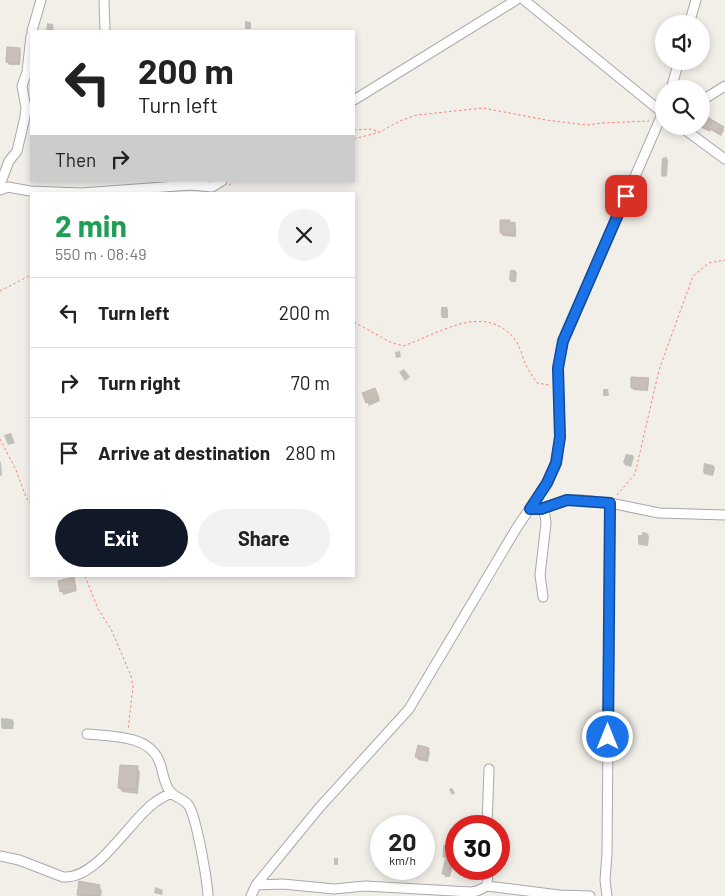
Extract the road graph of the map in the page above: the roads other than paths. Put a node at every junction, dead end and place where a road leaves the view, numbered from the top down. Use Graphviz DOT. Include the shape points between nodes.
graph roads {
  1 [pos="41,0"];
  2 [pos="104,0"];
  3 [pos="516,0"];
  4 [pos="524,0"];
  5 [pos="696,0"];
  6 [pos="692,15"];
  7 [pos="32,30"];
  8 [pos="105,30"];
  9 [pos="30,45"];
  10 [pos="725,86"];
  11 [pos="710,95"];
  12 [pos="355,99"];
  13 [pos="655,106"];
  14 [pos="655,130"];
  15 [pos="692,135"];
  16 [pos="725,159"];
  17 [pos="220,182"];
  18 [pos="0,185"];
  19 [pos="162,185"];
  20 [pos="0,190"];
  21 [pos="56,192"];
  22 [pos="91,192"];
  23 [pos="610,503"];
  24 [pos="530,509"];
  25 [pos="541,509"];
  26 [pos="725,515"];
  27 [pos="543,597"];
  28 [pos="88,734"];
  29 [pos="489,769"];
  30 [pos="171,793"];
  31 [pos="488,815"];
  32 [pos="0,856"];
  33 [pos="487,880"];
  34 [pos="256,885"];
  35 [pos="487,886"];
  36 [pos="208,896"];
  37 [pos="251,896"];
  38 [pos="590,896"];
  39 [pos="607,896"];
  1 -- 7 [label="street"];
  2 -- 8 [label="street"];
  3 -- 12 [label="street"];
  4 -- 13 [label="street"];
  5 -- 6 [label="street"];
  9 -- 18 [label="street" via="22,86 25,117 17,151 9,161"];
  10 -- 11 [label="street"];
  14 -- 24 [label="street" via="563,341 558,368 560,437 556,463"];
  15 -- 16 [label="street"];
  17 -- 19 [label="street" via="212,186"];
  19 -- 22 [label="street"];
  20 -- 21 [label="street" via="8,187"];
  23 -- 25 [label="street" via="567,500"];
  23 -- 26 [label="street" via="658,514"];
  23 -- 39 [label="street"];
  24 -- 25 [label="street"];
  24 -- 34 [label="street" via="409,709 319,808"];
  25 -- 27 [label="street" via="546,522 540,575"];
  28 -- 30 [label="street" via="127,739 146,746 159,760"];
  29 -- 31 [label="street"];
  30 -- 32 [label="street" via="153,803 109,851 78,876 64,877"];
  30 -- 36 [label="street" via="184,799 190,808"];
  33 -- 35 [label="street"];
  34 -- 35 [label="street" via="334,889 365,886 471,892"];
  34 -- 37 [label="street"];
  35 -- 38 [label="street"];
}
